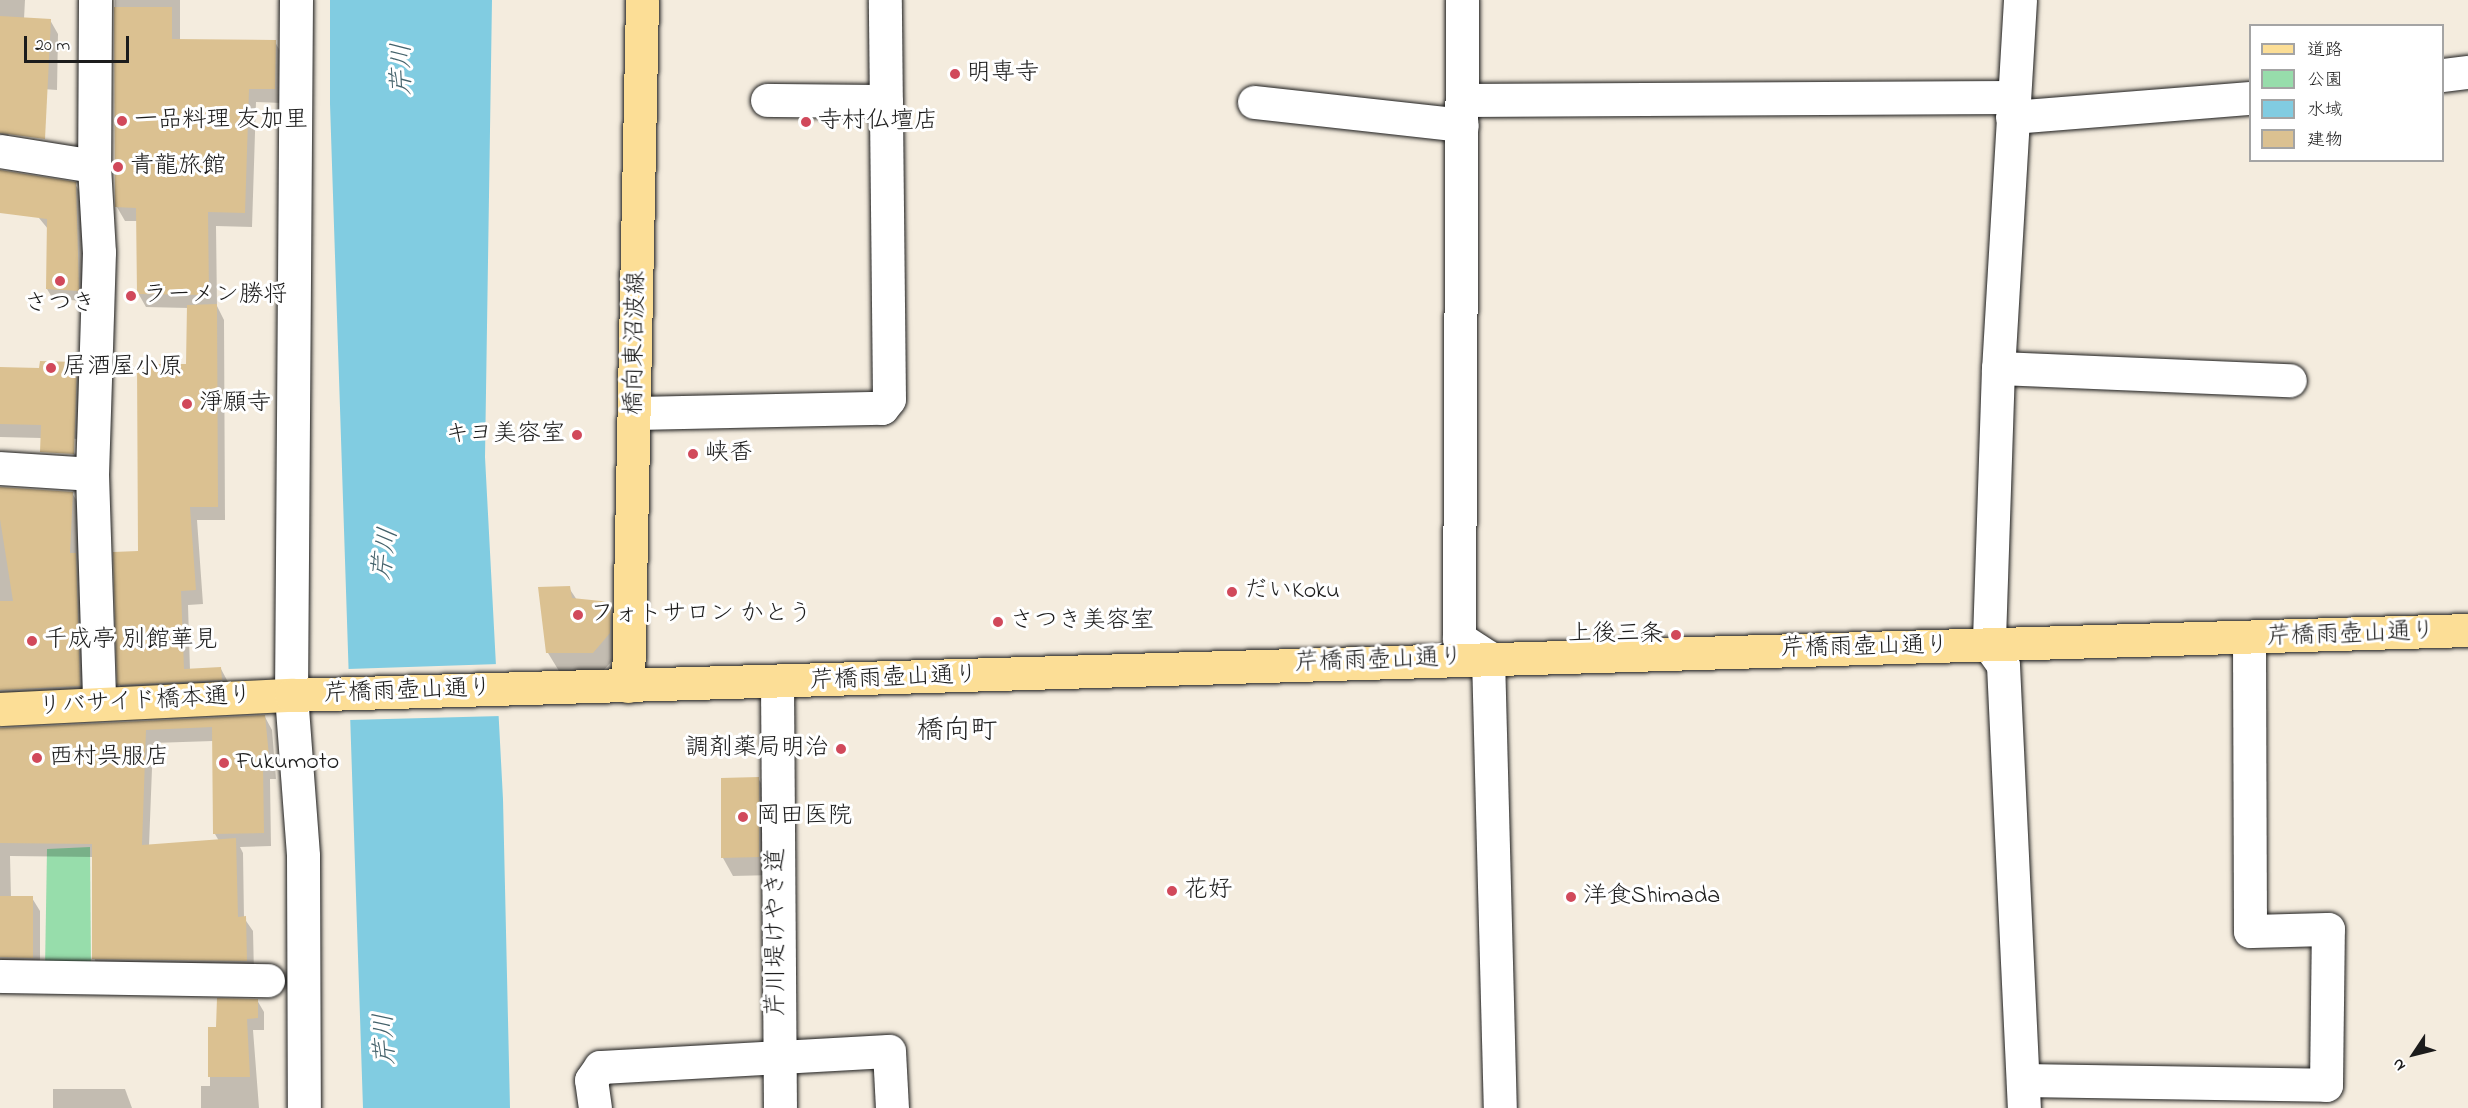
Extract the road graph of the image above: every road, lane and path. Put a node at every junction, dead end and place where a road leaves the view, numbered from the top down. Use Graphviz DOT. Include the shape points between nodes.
graph roads {
  1 [pos="95,0"];
  2 [pos="296,0"];
  3 [pos="642,0"];
  4 [pos="885,0"];
  5 [pos="1462,0"];
  6 [pos="2020,0"];
  7 [pos="2468,72"];
  8 [pos="2444,75"];
  9 [pos="2249,98"];
  10 [pos="767,100"];
  11 [pos="886,101"];
  12 [pos="1254,102"];
  13 [pos="2013,107"];
  14 [pos="1463,112"];
  15 [pos="0,151"];
  16 [pos="94,166"];
  17 [pos="1998,368"];
  18 [pos="2290,380"];
  19 [pos="636,413"];
  20 [pos="0,468"];
  21 [pos="92,474"];
  22 [pos="2468,630"];
  23 [pos="2248,639"];
  24 [pos="1989,645"];
  25 [pos="1488,657"];
  26 [pos="777,683"];
  27 [pos="628,686"];
  28 [pos="291,695"];
  29 [pos="99,703"];
  30 [pos="0,709"];
  31 [pos="0,975"];
  32 [pos="268,980"];
  33 [pos="778,1057"];
  34 [pos="2023,1094"];
  35 [pos="304,1108"];
  36 [pos="596,1108"];
  37 [pos="780,1108"];
  38 [pos="892,1108"];
  39 [pos="1500,1108"];
  1 -- 16 [label="street"];
  2 -- 28 [label="street"];
  3 -- 19 [label="main road, 橋向東沼波線"];
  4 -- 11 [label="street"];
  5 -- 14 [label="street"];
  6 -- 13 [label="street"];
  7 -- 8 [label="street"];
  9 -- 13 [label="street"];
  10 -- 11 [label="street"];
  11 -- 19 [label="street" via="889,399 882,408"];
  12 -- 14 [label="street"];
  13 -- 14 [label="street"];
  13 -- 17 [label="street"];
  14 -- 25 [label="street" via="1459,638"];
  15 -- 16 [label="street"];
  16 -- 21 [label="street" via="99,252"];
  17 -- 18 [label="street"];
  17 -- 24 [label="street"];
  19 -- 27 [label="main road, 橋向東沼波線"];
  20 -- 21 [label="street"];
  21 -- 29 [label="street"];
  22 -- 23 [label="main road, 芹橋雨壺山通り"];
  23 -- 24 [label="main road, 芹橋雨壺山通り"];
  23 -- 34 [label="street" via="2250,931 2328,929 2326,1084"];
  24 -- 25 [label="main road, 芹橋雨壺山通り"];
  24 -- 34 [label="street" via="2003,665"];
  25 -- 26 [label="main road, 芹橋雨壺山通り"];
  25 -- 39 [label="street"];
  26 -- 27 [label="main road, 芹橋雨壺山通り"];
  26 -- 33 [label="street, 芹川堤けやき道"];
  27 -- 28 [label="main road, 芹橋雨壺山通り"];
  28 -- 29 [label="main road, リバサイド橋本通り"];
  28 -- 35 [label="street" via="303,856"];
  29 -- 30 [label="main road, リバサイド橋本通り"];
  31 -- 32 [label="street"];
  33 -- 36 [label="street" via="600,1067 591,1080"];
  33 -- 37 [label="street, 芹川堤けやき道"];
  33 -- 38 [label="street" via="889,1051"];
}
